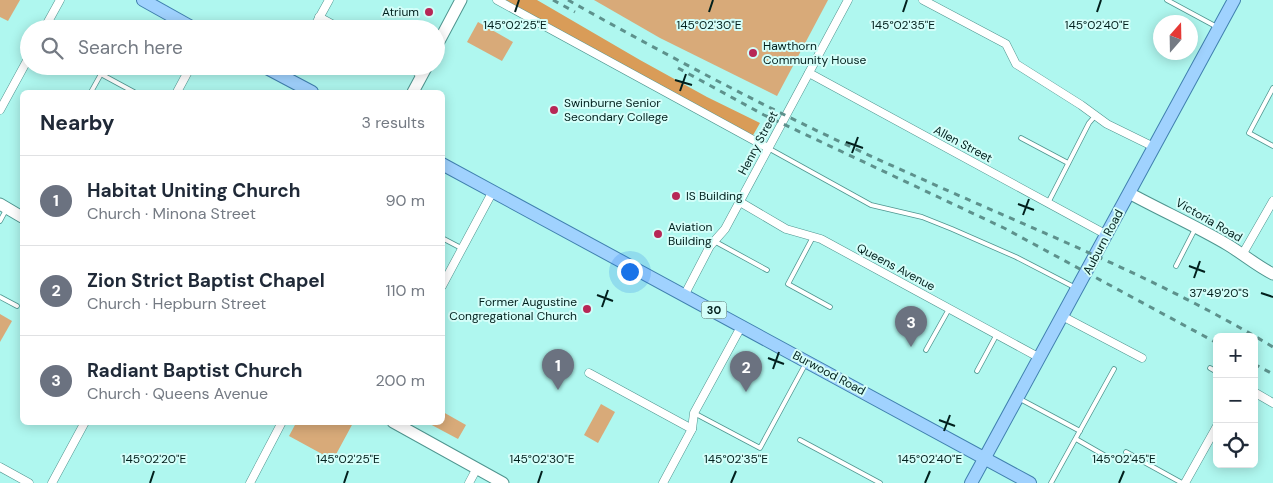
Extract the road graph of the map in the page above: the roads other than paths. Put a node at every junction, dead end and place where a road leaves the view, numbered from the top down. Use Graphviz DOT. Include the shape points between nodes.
graph roads {
  1 [pos="60,0"];
  2 [pos="143,0"];
  3 [pos="329,0"];
  4 [pos="461,0"];
  5 [pos="497,0"];
  6 [pos="848,0"];
  7 [pos="923,0"];
  8 [pos="1167,0"];
  9 [pos="1234,0"];
  10 [pos="321,15"];
  11 [pos="49,20"];
  12 [pos="179,20"];
  13 [pos="318,20"];
  14 [pos="328,20"];
  15 [pos="1219,28"];
  16 [pos="445,30"];
  17 [pos="20,73"];
  18 [pos="809,74"];
  19 [pos="100,75"];
  20 [pos="103,75"];
  21 [pos="186,75"];
  22 [pos="280,75"];
  23 [pos="287,75"];
  24 [pos="422,75"];
  25 [pos="285,78"];
  26 [pos="1273,88"];
  27 [pos="92,90"];
  28 [pos="130,90"];
  29 [pos="178,90"];
  30 [pos="308,90"];
  31 [pos="414,90"];
  32 [pos="0,110"];
  33 [pos="1096,115"];
  34 [pos="1021,138"];
  35 [pos="1273,146"];
  36 [pos="768,148"];
  37 [pos="1154,148"];
  38 [pos="1068,163"];
  39 [pos="445,166"];
  40 [pos="493,191"];
  41 [pos="1129,193"];
  42 [pos="1273,201"];
  43 [pos="740,202"];
  44 [pos="1048,202"];
  45 [pos="4,206"];
  46 [pos="20,216"];
  47 [pos="0,221"];
  48 [pos="1196,227"];
  49 [pos="1107,235"];
  50 [pos="813,237"];
  51 [pos="445,240"];
  52 [pos="714,241"];
  53 [pos="462,249"];
  54 [pos="1242,255"];
  55 [pos="1176,266"];
  56 [pos="767,270"];
  57 [pos="1273,274"];
  58 [pos="445,280"];
  59 [pos="1078,289"];
  60 [pos="685,294"];
  61 [pos="0,297"];
  62 [pos="18,306"];
  63 [pos="830,307"];
  64 [pos="949,309"];
  65 [pos="1062,316"];
  66 [pos="742,326"];
  67 [pos="997,334"];
  68 [pos="926,350"];
  69 [pos="1040,358"];
  70 [pos="1142,358"];
  71 [pos="807,361"];
  72 [pos="1210,368"];
  73 [pos="1114,369"];
  74 [pos="1213,370"];
  75 [pos="977,371"];
  76 [pos="589,373"];
  77 [pos="1258,394"];
  78 [pos="1018,398"];
  79 [pos="1273,403"];
  80 [pos="694,413"];
  81 [pos="83,425"];
  82 [pos="280,425"];
  83 [pos="398,425"];
  84 [pos="692,429"];
  85 [pos="1080,431"];
  86 [pos="1213,433"];
  87 [pos="1076,439"];
  88 [pos="800,440"];
  89 [pos="1126,452"];
  90 [pos="985,458"];
  91 [pos="1109,458"];
  92 [pos="0,467"];
  93 [pos="477,468"];
  94 [pos="29,483"];
  95 [pos="52,483"];
  96 [pos="250,483"];
  97 [pos="469,483"];
  98 [pos="503,483"];
  99 [pos="663,483"];
  100 [pos="880,483"];
  101 [pos="971,483"];
  102 [pos="1030,483"];
  103 [pos="1051,483"];
  104 [pos="1184,483"];
  1 -- 11 [label="street"];
  2 -- 12 [label="main road"];
  3 -- 10 [label="street"];
  4 -- 16 [label="street"];
  5 -- 36 [label="street"];
  6 -- 18 [label="street, Henry Street"];
  7 -- 33 [label="street" via="1006,44 1016,64"];
  8 -- 15 [label="lane"];
  9 -- 15 [label="main road, Auburn Road"];
  10 -- 13 [label="street"];
  10 -- 14 [label="street"];
  15 -- 37 [label="main road, Auburn Road"];
  17 -- 32 [label="street"];
  18 -- 36 [label="street, Henry Street"];
  18 -- 44 [label="street, Allen Street"];
  19 -- 27 [label="lane"];
  20 -- 28 [label="lane"];
  21 -- 29 [label="street"];
  22 -- 25 [label="main road"];
  23 -- 25 [label="street"];
  24 -- 31 [label="street"];
  25 -- 30 [label="main road"];
  26 -- 35 [label="lane" via="1248,133"];
  33 -- 37 [label="street"];
  33 -- 38 [label="lane"];
  34 -- 38 [label="lane"];
  36 -- 43 [label="street, Henry Street"];
  36 -- 59 [label="lane" via="872,205 922,217 952,229"];
  37 -- 41 [label="main road, Auburn Road"];
  38 -- 44 [label="lane"];
  39 -- 40 [label="main road, Burwood Road / 30"];
  40 -- 53 [label="street"];
  40 -- 60 [label="main road, Burwood Road / 30"];
  41 -- 48 [label="street, Victoria Road"];
  41 -- 49 [label="main road, Auburn Road"];
  42 -- 54 [label="street"];
  43 -- 50 [label="street, Queens Avenue" via="786,228"];
  43 -- 52 [label="street, Henry Street"];
  44 -- 49 [label="street, Allen Street"];
  45 -- 46 [label="street"];
  45 -- 47 [label="lane"];
  48 -- 54 [label="street, Victoria Road"];
  48 -- 55 [label="lane"];
  49 -- 59 [label="main road, Auburn Road"];
  50 -- 63 [label="lane" via="788,284"];
  50 -- 64 [label="street, Queens Avenue"];
  51 -- 53 [label="lane"];
  52 -- 56 [label="lane"];
  52 -- 60 [label="street, Henry Street"];
  53 -- 58 [label="street"];
  54 -- 57 [label="street, Victoria Road"];
  59 -- 65 [label="main road, Auburn Road"];
  60 -- 66 [label="main road, Burwood Road / 30"];
  61 -- 62 [label="lane"];
  64 -- 67 [label="street, Queens Avenue"];
  64 -- 68 [label="lane"];
  65 -- 69 [label="main road, Auburn Road"];
  65 -- 70 [label="street"];
  66 -- 71 [label="main road, Burwood Road / 30"];
  66 -- 80 [label="street"];
  67 -- 69 [label="street, Queens Avenue"];
  67 -- 75 [label="lane"];
  69 -- 78 [label="main road, Auburn Road"];
  71 -- 80 [label="lane" via="760,448"];
  71 -- 90 [label="main road, Burwood Road / 30"];
  72 -- 74 [label="lane"];
  73 -- 85 [label="lane"];
  76 -- 84 [label="street"];
  77 -- 79 [label="street"];
  78 -- 85 [label="lane"];
  78 -- 90 [label="main road, Auburn Road"];
  80 -- 84 [label="street"];
  81 -- 95 [label="street"];
  82 -- 96 [label="street"];
  83 -- 93 [label="street"];
  84 -- 99 [label="street"];
  85 -- 87 [label="lane"];
  86 -- 104 [label="street"];
  87 -- 91 [label="lane"];
  87 -- 103 [label="lane"];
  88 -- 100 [label="lane"];
  89 -- 104 [label="lane"];
  90 -- 101 [label="main road, Auburn Road"];
  90 -- 102 [label="main road, Burwood Road / 30"];
  92 -- 94 [label="street"];
  93 -- 97 [label="street"];
  93 -- 98 [label="street"];
}
